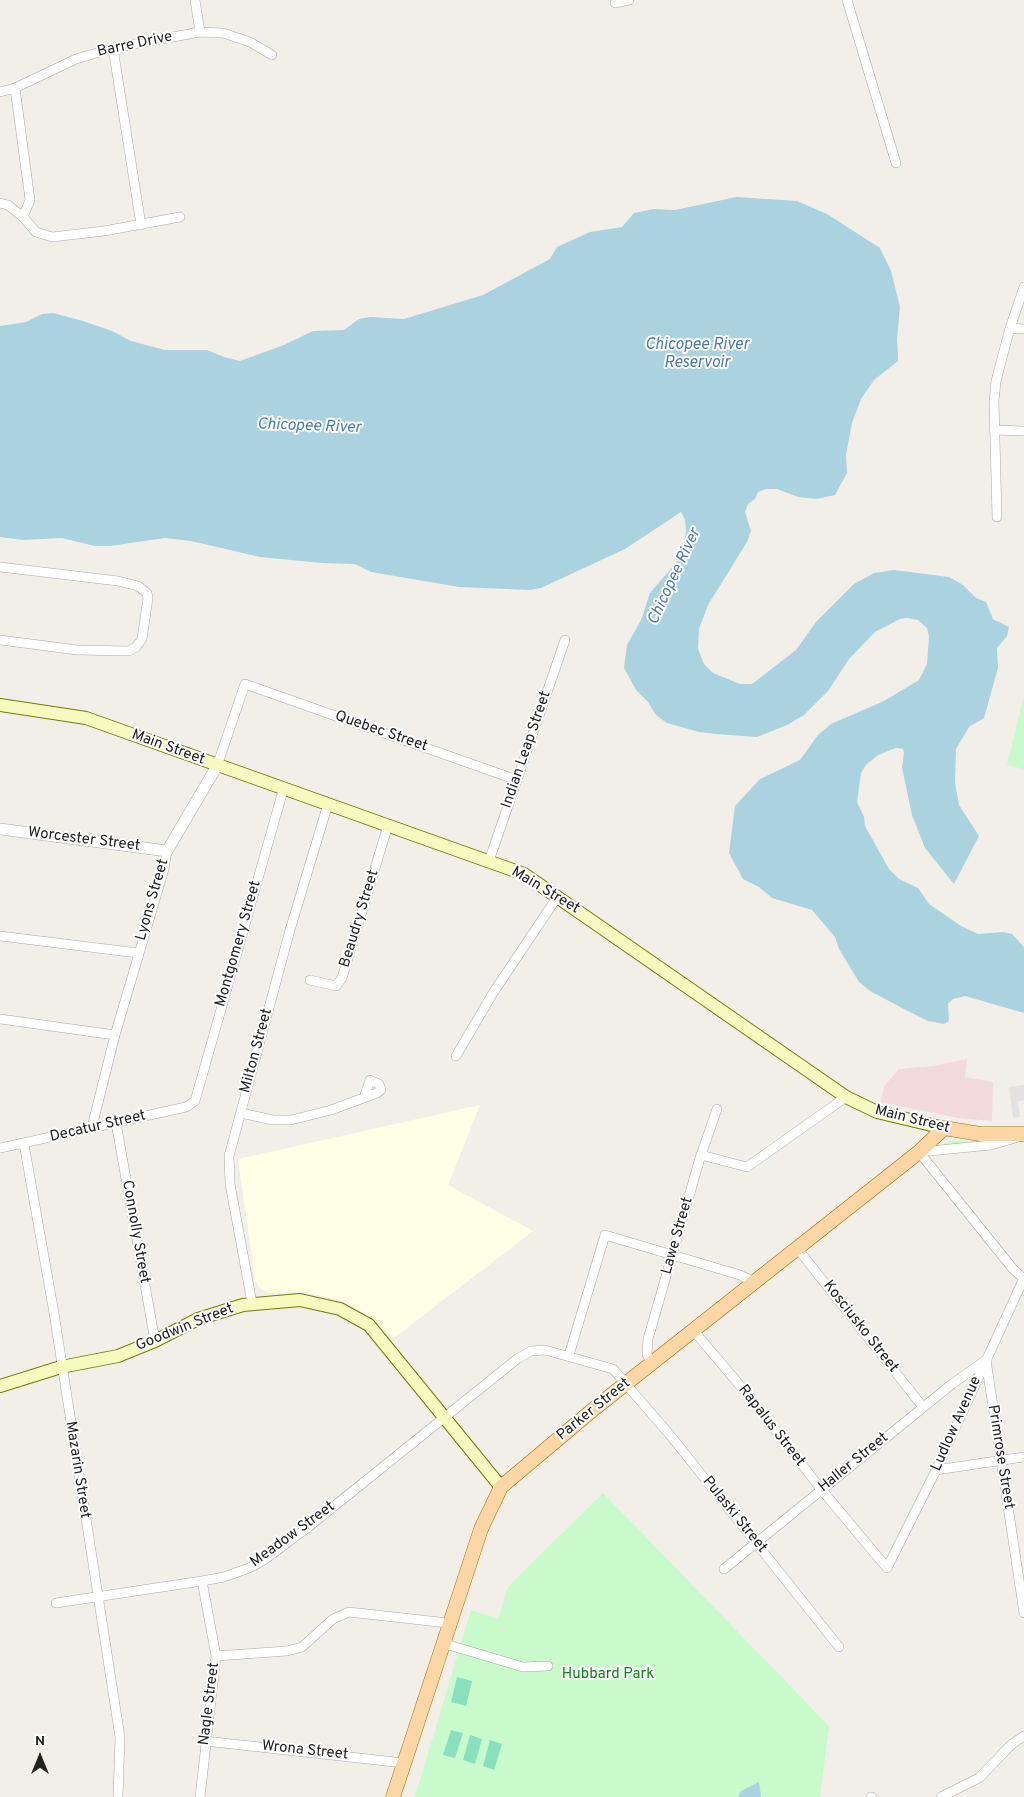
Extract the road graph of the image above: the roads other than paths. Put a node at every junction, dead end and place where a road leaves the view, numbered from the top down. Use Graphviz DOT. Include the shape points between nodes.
graph roads {
  1 [pos="195,0"];
  2 [pos="629,0"];
  3 [pos="849,1"];
  4 [pos="615,3"];
  5 [pos="200,32"];
  6 [pos="113,48"];
  7 [pos="272,55"];
  8 [pos="15,88"];
  9 [pos="0,92"];
  10 [pos="896,163"];
  11 [pos="0,203"];
  12 [pos="23,216"];
  13 [pos="180,216"];
  14 [pos="141,225"];
  15 [pos="1024,287"];
  16 [pos="1010,328"];
  17 [pos="1024,329"];
  18 [pos="994,430"];
  19 [pos="1024,431"];
  20 [pos="997,517"];
  21 [pos="0,567"];
  22 [pos="0,640"];
  23 [pos="565,640"];
  24 [pos="245,684"];
  25 [pos="0,705"];
  26 [pos="216,766"];
  27 [pos="517,780"];
  28 [pos="284,787"];
  29 [pos="328,804"];
  30 [pos="388,825"];
  31 [pos="0,829"];
  32 [pos="167,850"];
  33 [pos="489,860"];
  34 [pos="558,896"];
  35 [pos="0,936"];
  36 [pos="138,952"];
  37 [pos="310,980"];
  38 [pos="0,1018"];
  39 [pos="115,1035"];
  40 [pos="456,1056"];
  41 [pos="364,1098"];
  42 [pos="846,1098"];
  43 [pos="194,1102"];
  44 [pos="717,1109"];
  45 [pos="241,1113"];
  46 [pos="116,1123"];
  47 [pos="92,1127"];
  48 [pos="944,1128"];
  49 [pos="1024,1134"];
  50 [pos="24,1144"];
  51 [pos="0,1148"];
  52 [pos="919,1152"];
  53 [pos="701,1155"];
  54 [pos="797,1248"];
  55 [pos="673,1255"];
  56 [pos="1024,1278"];
  57 [pos="754,1282"];
  58 [pos="252,1303"];
  59 [pos="693,1330"];
  60 [pos="154,1341"];
  61 [pos="569,1355"];
  62 [pos="986,1360"];
  63 [pos="651,1364"];
  64 [pos="61,1368"];
  65 [pos="627,1384"];
  66 [pos="0,1386"];
  67 [pos="923,1407"];
  68 [pos="445,1417"];
  69 [pos="1024,1457"];
  70 [pos="1001,1461"];
  71 [pos="936,1470"];
  72 [pos="502,1487"];
  73 [pos="821,1489"];
  74 [pos="756,1542"];
  75 [pos="887,1568"];
  76 [pos="724,1569"];
  77 [pos="202,1581"];
  78 [pos="98,1597"];
  79 [pos="56,1603"];
  80 [pos="1024,1613"];
  81 [pos="448,1623"];
  82 [pos="442,1643"];
  83 [pos="839,1647"];
  84 [pos="216,1656"];
  85 [pos="548,1666"];
  86 [pos="1024,1736"];
  87 [pos="205,1741"];
  88 [pos="404,1763"];
  89 [pos="118,1797"];
  90 [pos="200,1797"];
  91 [pos="393,1797"];
  92 [pos="941,1797"];
  1 -- 5 [label="street"];
  2 -- 4 [label="street"];
  3 -- 10 [label="street"];
  5 -- 6 [label="street, Barre Drive"];
  5 -- 7 [label="street, Barre Drive" via="223,33 250,42"];
  6 -- 8 [label="street, Barre Drive" via="76,59"];
  6 -- 14 [label="street"];
  8 -- 9 [label="street, Barre Drive"];
  8 -- 12 [label="street" via="30,200"];
  11 -- 12 [label="street"];
  12 -- 14 [label="street" via="36,232 52,237"];
  13 -- 14 [label="street"];
  15 -- 16 [label="street"];
  16 -- 17 [label="street"];
  16 -- 18 [label="street" via="996,381"];
  18 -- 19 [label="street"];
  18 -- 20 [label="street"];
  21 -- 22 [label="street" via="118,581 144,589 148,598 142,639 129,651 95,652"];
  23 -- 27 [label="street, Indian Leap Street"];
  24 -- 26 [label="street, Lyons Street"];
  24 -- 27 [label="street, Quebec Street"];
  25 -- 26 [label="main road, Main Street" via="86,718"];
  26 -- 28 [label="main road, Main Street"];
  26 -- 32 [label="street, Lyons Street"];
  27 -- 33 [label="street, Indian Leap Street"];
  28 -- 29 [label="main road, Main Street"];
  28 -- 43 [label="street, Montgomery Street"];
  29 -- 30 [label="main road, Main Street"];
  29 -- 45 [label="street, Milton Street"];
  30 -- 33 [label="main road, Main Street"];
  30 -- 37 [label="street, Beaudry Street" via="342,978 336,986"];
  31 -- 32 [label="street, Worcester Street"];
  32 -- 36 [label="street, Lyons Street"];
  33 -- 34 [label="main road, Main Street" via="524,874"];
  34 -- 40 [label="street"];
  34 -- 42 [label="main road, Main Street"];
  35 -- 36 [label="street"];
  36 -- 39 [label="street, Lyons Street"];
  38 -- 39 [label="street"];
  39 -- 47 [label="street, Lyons Street"];
  41 -- 45 [label="street" via="284,1121"];
  42 -- 48 [label="main road, Main Street" via="877,1112"];
  42 -- 53 [label="street" via="747,1167"];
  43 -- 46 [label="street, Decatur Street" via="186,1107"];
  44 -- 53 [label="street, Lawe Street"];
  45 -- 58 [label="street, Milton Street" via="231,1144 228,1169"];
  46 -- 47 [label="street, Decatur Street"];
  46 -- 60 [label="street, Connolly Street"];
  47 -- 50 [label="street, Decatur Street"];
  48 -- 49 [label="main road, Main Street" via="980,1134"];
  48 -- 52 [label="main road, Parker Street"];
  49 -- 52 [label="street" via="991,1145"];
  50 -- 51 [label="street, Decatur Street"];
  50 -- 64 [label="street, Mazarin Street"];
  52 -- 54 [label="main road, Parker Street"];
  52 -- 56 [label="street" via="1013,1270"];
  53 -- 55 [label="street, Lawe Street"];
  54 -- 57 [label="main road, Parker Street"];
  54 -- 67 [label="street, Kosciusko Street"];
  55 -- 57 [label="street"];
  55 -- 61 [label="street" via="605,1235"];
  55 -- 63 [label="street, Lawe Street" via="648,1339 647,1354"];
  56 -- 62 [label="street, Ludlow Avenue"];
  57 -- 59 [label="main road, Parker Street"];
  58 -- 60 [label="main road, Goodwin Street" via="198,1319"];
  58 -- 68 [label="main road, Goodwin Street" via="300,1300 340,1309 369,1325"];
  59 -- 63 [label="main road, Parker Street"];
  59 -- 73 [label="street, Rapalus Street"];
  60 -- 64 [label="main road, Goodwin Street" via="118,1356"];
  61 -- 65 [label="street, Pulaski Street" via="613,1369"];
  61 -- 68 [label="street, Meadow Street" via="545,1350 526,1354"];
  62 -- 67 [label="street, Haller Street"];
  62 -- 70 [label="street, Primrose Street"];
  62 -- 71 [label="street, Ludlow Avenue"];
  63 -- 65 [label="main road, Parker Street"];
  64 -- 66 [label="main road, Goodwin Street"];
  64 -- 78 [label="street, Mazarin Street"];
  65 -- 72 [label="main road, Parker Street"];
  65 -- 74 [label="street, Pulaski Street"];
  67 -- 73 [label="street, Haller Street"];
  68 -- 72 [label="main road, Goodwin Street"];
  68 -- 77 [label="street, Meadow Street" via="264,1560 224,1577"];
  69 -- 70 [label="street"];
  70 -- 71 [label="street"];
  70 -- 80 [label="street, Primrose Street"];
  71 -- 75 [label="street, Ludlow Avenue"];
  72 -- 81 [label="main road, Parker Street" via="481,1529"];
  73 -- 74 [label="street, Haller Street"];
  73 -- 75 [label="street, Rapalus Street"];
  74 -- 76 [label="street, Haller Street"];
  74 -- 83 [label="street, Pulaski Street"];
  77 -- 78 [label="street, Meadow Street"];
  77 -- 84 [label="street, Nagle Street"];
  78 -- 79 [label="street, Meadow Street"];
  78 -- 89 [label="street, Mazarin Street" via="120,1736"];
  81 -- 82 [label="main road, Parker Street"];
  81 -- 84 [label="street" via="349,1612 333,1619 302,1647"];
  82 -- 85 [label="street" via="523,1668"];
  82 -- 88 [label="main road, Parker Street"];
  84 -- 87 [label="street, Nagle Street"];
  86 -- 92 [label="street" via="979,1778"];
  87 -- 88 [label="street, Wrona Street"];
  87 -- 90 [label="street, Nagle Street"];
  88 -- 91 [label="main road, Parker Street"];
}
